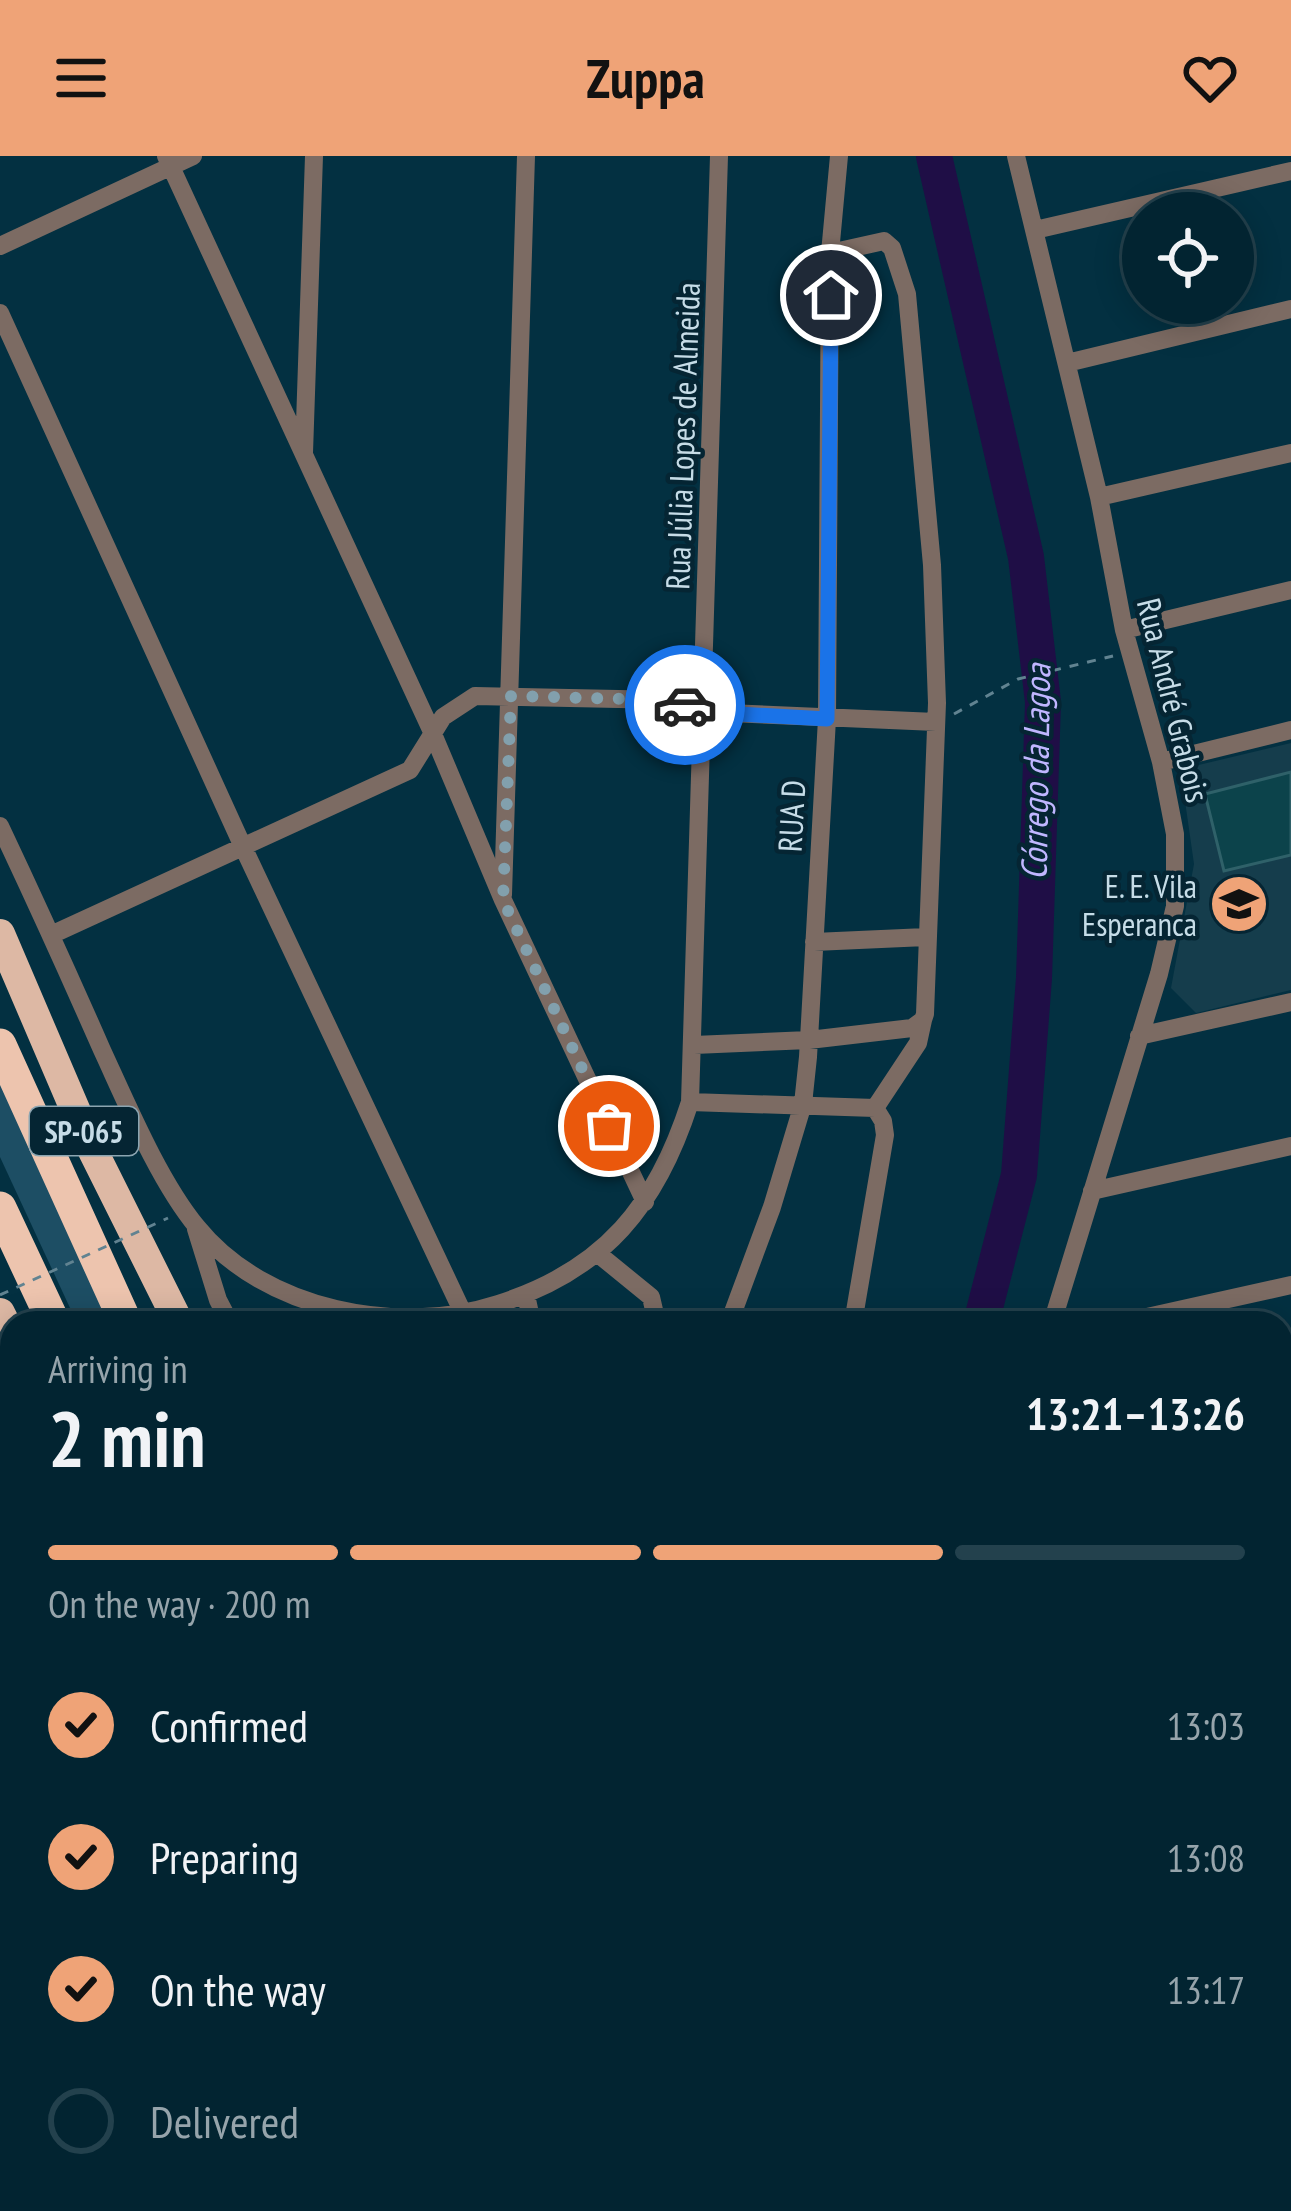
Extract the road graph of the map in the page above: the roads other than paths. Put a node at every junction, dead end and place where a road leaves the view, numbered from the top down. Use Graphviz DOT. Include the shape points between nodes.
graph roads {
  1 [pos="193,156"];
  2 [pos="314,156"];
  3 [pos="526,156"];
  4 [pos="719,156"];
  5 [pos="839,156"];
  6 [pos="1016,156"];
  7 [pos="169,161"];
  8 [pos="1291,171"];
  9 [pos="1035,230"];
  10 [pos="0,246"];
  11 [pos="830,253"];
  12 [pos="1291,310"];
  13 [pos="0,313"];
  14 [pos="1067,363"];
  15 [pos="306,378"];
  16 [pos="268,380"];
  17 [pos="1291,453"];
  18 [pos="304,458"];
  19 [pos="1099,497"];
  20 [pos="1291,590"];
  21 [pos="1124,630"];
  22 [pos="511,696"];
  23 [pos="704,712"];
  24 [pos="827,719"];
  25 [pos="936,722"];
  26 [pos="1291,730"];
  27 [pos="433,734"];
  28 [pos="1161,762"];
  29 [pos="0,826"];
  30 [pos="244,849"];
  31 [pos="503,900"];
  32 [pos="0,934"];
  33 [pos="51,935"];
  34 [pos="926,937"];
  35 [pos="814,941"];
  36 [pos="1291,1003"];
  37 [pos="923,1020"];
  38 [pos="1139,1036"];
  39 [pos="808,1040"];
  40 [pos="0,1045"];
  41 [pos="694,1045"];
  42 [pos="690,1102"];
  43 [pos="802,1104"];
  44 [pos="875,1108"];
  45 [pos="1291,1146"];
  46 [pos="1092,1191"];
  47 [pos="645,1202"];
  48 [pos="0,1208"];
  49 [pos="195,1225"];
  50 [pos="597,1253"];
  51 [pos="252,1272"];
  52 [pos="1291,1285"];
  53 [pos="526,1294"];
  54 [pos="48,1311"];
  55 [pos="122,1311"];
  56 [pos="172,1311"];
  57 [pos="225,1311"];
  58 [pos="227,1311"];
  59 [pos="349,1311"];
  60 [pos="462,1311"];
  61 [pos="470,1311"];
  62 [pos="530,1311"];
  63 [pos="654,1311"];
  64 [pos="733,1311"];
  65 [pos="855,1311"];
  66 [pos="1056,1311"];
  67 [pos="1207,1311"];
  1 -- 7 [label="street"];
  2 -- 15 [label="street"];
  3 -- 22 [label="street"];
  4 -- 23 [label="street, Rua Júlia Lopes de Almeida"];
  5 -- 11 [label="street, RUA D"];
  6 -- 9 [label="street, Rua André Grabois"];
  7 -- 10 [label="street"];
  7 -- 16 [label="street"];
  8 -- 9 [label="street"];
  9 -- 14 [label="street, Rua André Grabois"];
  11 -- 24 [label="street, RUA D"];
  11 -- 25 [label="street" via="884,241 907,294 932,565"];
  12 -- 14 [label="street"];
  13 -- 30 [label="street"];
  14 -- 19 [label="street, Rua André Grabois"];
  15 -- 16 [label="street"];
  15 -- 18 [label="street"];
  16 -- 18 [label="street"];
  17 -- 19 [label="street"];
  18 -- 27 [label="street"];
  19 -- 21 [label="street, Rua André Grabois"];
  20 -- 21 [label="street"];
  21 -- 28 [label="street, Rua André Grabois"];
  22 -- 23 [label="street" via="668,700"];
  22 -- 27 [label="street" via="464,701"];
  22 -- 31 [label="street"];
  23 -- 24 [label="street"];
  23 -- 41 [label="street, Rua Júlia Lopes de Almeida"];
  24 -- 25 [label="street"];
  24 -- 35 [label="street, RUA D"];
  25 -- 34 [label="street"];
  26 -- 28 [label="street"];
  27 -- 30 [label="street" via="410,770"];
  27 -- 31 [label="street"];
  28 -- 38 [label="street, Rua André Grabois" via="1175,834 1175,906"];
  29 -- 33 [label="street"];
  30 -- 33 [label="street"];
  30 -- 60 [label="street"];
  31 -- 47 [label="street"];
  32 -- 56 [label="highway, SP-065"];
  33 -- 49 [label="street" via="135,1124"];
  34 -- 35 [label="street"];
  34 -- 37 [label="street"];
  35 -- 39 [label="street, RUA D"];
  36 -- 38 [label="street"];
  37 -- 39 [label="street" via="913,1028"];
  37 -- 44 [label="street" via="918,1043"];
  38 -- 46 [label="street, Rua André Grabois"];
  39 -- 41 [label="street"];
  39 -- 43 [label="street, RUA D"];
  40 -- 55 [label="highway, SP-065"];
  41 -- 42 [label="street, Rua Júlia Lopes de Almeida"];
  42 -- 43 [label="street"];
  42 -- 47 [label="street, Rua Júlia Lopes de Almeida" via="672,1158"];
  43 -- 44 [label="street"];
  43 -- 64 [label="street, RUA D"];
  44 -- 65 [label="street" via="885,1135"];
  45 -- 46 [label="street"];
  46 -- 66 [label="street, Rua André Grabois"];
  47 -- 50 [label="street, Rua Júlia Lopes de Almeida"];
  48 -- 54 [label="highway"];
  49 -- 51 [label="street, Rua Júlia Lopes de Almeida"];
  49 -- 57 [label="street"];
  50 -- 53 [label="street, Rua Júlia Lopes de Almeida"];
  50 -- 63 [label="street" via="651,1297"];
  51 -- 58 [label="street" via="226,1291"];
  51 -- 59 [label="street, Rua Júlia Lopes de Almeida"];
  52 -- 67 [label="street"];
  53 -- 61 [label="street, Rua Júlia Lopes de Almeida"];
  53 -- 62 [label="street"];
}
